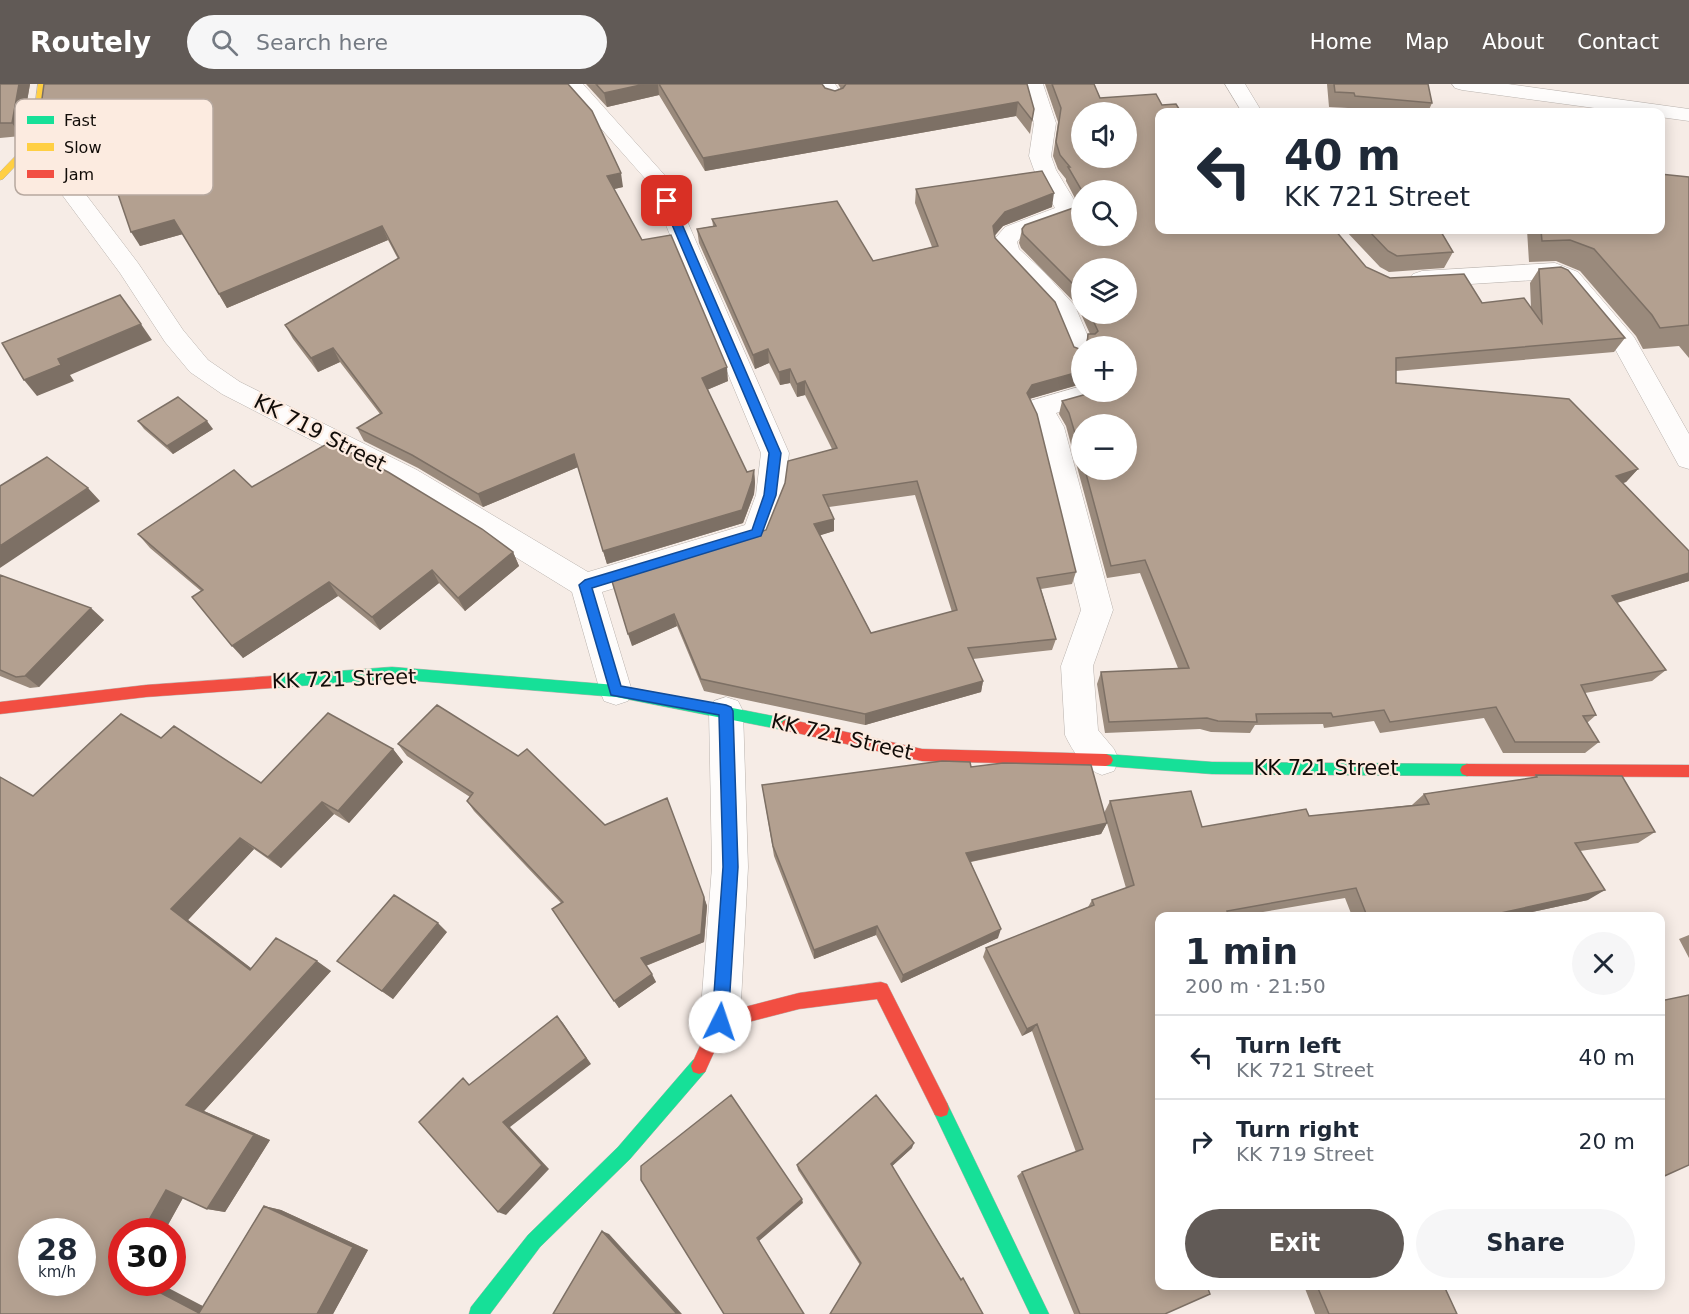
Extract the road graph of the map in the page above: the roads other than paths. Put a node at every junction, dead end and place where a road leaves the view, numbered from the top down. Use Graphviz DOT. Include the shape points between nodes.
graph roads {
  1 [pos="572,84"];
  2 [pos="1033,84"];
  3 [pos="1235,84"];
  4 [pos="1462,84"];
  5 [pos="1250,108"];
  6 [pos="1638,108"];
  7 [pos="1665,112"];
  8 [pos="1689,115"];
  9 [pos="15,162"];
  10 [pos="0,177"];
  11 [pos="74,195"];
  12 [pos="1395,281"];
  13 [pos="1075,336"];
  14 [pos="1071,399"];
  15 [pos="1689,459"];
  16 [pos="585,585"];
  17 [pos="616,691"];
  18 [pos="0,708"];
  19 [pos="726,711"];
  20 [pos="1102,760"];
  21 [pos="1689,771"];
  22 [pos="720,1022"];
  23 [pos="478,1314"];
  24 [pos="1040,1314"];
  1 -- 16 [label="street" via="658,180 775,453 770,495 757,533"];
  2 -- 13 [label="street" via="1046,123 1040,156 1066,207 1064,214 1013,232 1005,241 1007,252 1066,312"];
  3 -- 5 [label="street"];
  4 -- 6 [label="street"];
  7 -- 8 [label="street"];
  9 -- 10 [label="street"];
  11 -- 16 [label="street, KK 719 Street" via="199,366 231,388 407,477"];
  12 -- 15 [label="street" via="1555,271 1569,277 1625,343"];
  14 -- 20 [label="street" via="1040,408 1050,427 1096,610 1077,666 1082,735"];
  16 -- 17 [label="street"];
  17 -- 18 [label="street, KK 721 Street" via="392,673 146,691"];
  17 -- 19 [label="street, KK 721 Street"];
  19 -- 20 [label="street, KK 721 Street" via="922,754"];
  19 -- 22 [label="street" via="730,867"];
  20 -- 21 [label="street, KK 721 Street" via="1212,768"];
  22 -- 23 [label="street" via="700,1065 624,1153 534,1241"];
  22 -- 24 [label="street" via="836,993 881,990"];
}
